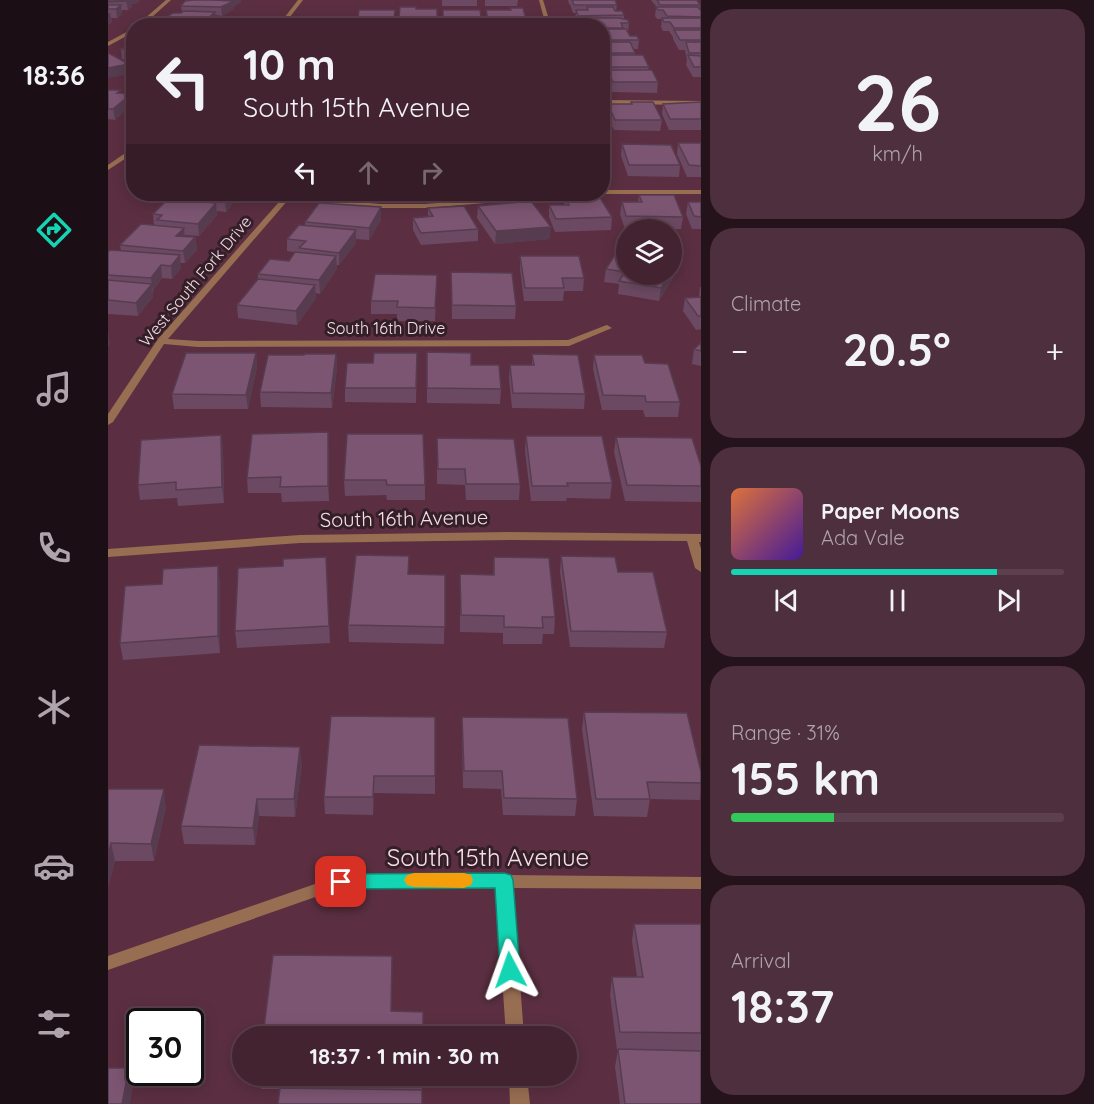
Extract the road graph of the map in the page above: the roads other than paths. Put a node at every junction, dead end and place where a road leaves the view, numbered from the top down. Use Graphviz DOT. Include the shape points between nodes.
graph roads {
  1 [pos="169,0"];
  2 [pos="301,0"];
  3 [pos="541,0"];
  4 [pos="148,18"];
  5 [pos="286,18"];
  6 [pos="547,18"];
  7 [pos="126,34"];
  8 [pos="108,44"];
  9 [pos="610,102"];
  10 [pos="701,103"];
  11 [pos="126,155"];
  12 [pos="108,168"];
  13 [pos="610,192"];
  14 [pos="701,192"];
  15 [pos="284,201"];
  16 [pos="334,201"];
  17 [pos="486,201"];
  18 [pos="607,328"];
  19 [pos="161,342"];
  20 [pos="108,422"];
  21 [pos="697,538"];
  22 [pos="108,553"];
  23 [pos="701,568"];
  24 [pos="504,880"];
  25 [pos="701,883"];
  26 [pos="108,963"];
  27 [pos="514,1026"];
  28 [pos="519,1086"];
  29 [pos="520,1104"];
  1 -- 4 [label="street"];
  2 -- 5 [label="street"];
  3 -- 6 [label="street"];
  7 -- 8 [label="street"];
  9 -- 10 [label="street"];
  11 -- 12 [label="street"];
  13 -- 14 [label="street"];
  15 -- 19 [label="street, West South Fork Drive"];
  16 -- 17 [label="street" via="425,206"];
  18 -- 19 [label="street, South 16th Drive" via="569,343"];
  19 -- 20 [label="street, West South Fork Drive"];
  21 -- 22 [label="street, South 16th Avenue" via="300,538"];
  21 -- 23 [label="street"];
  24 -- 25 [label="street, South 15th Avenue"];
  24 -- 26 [label="street, South 15th Avenue" via="341,882"];
  24 -- 27 [label="street"];
  28 -- 29 [label="street"];
}
